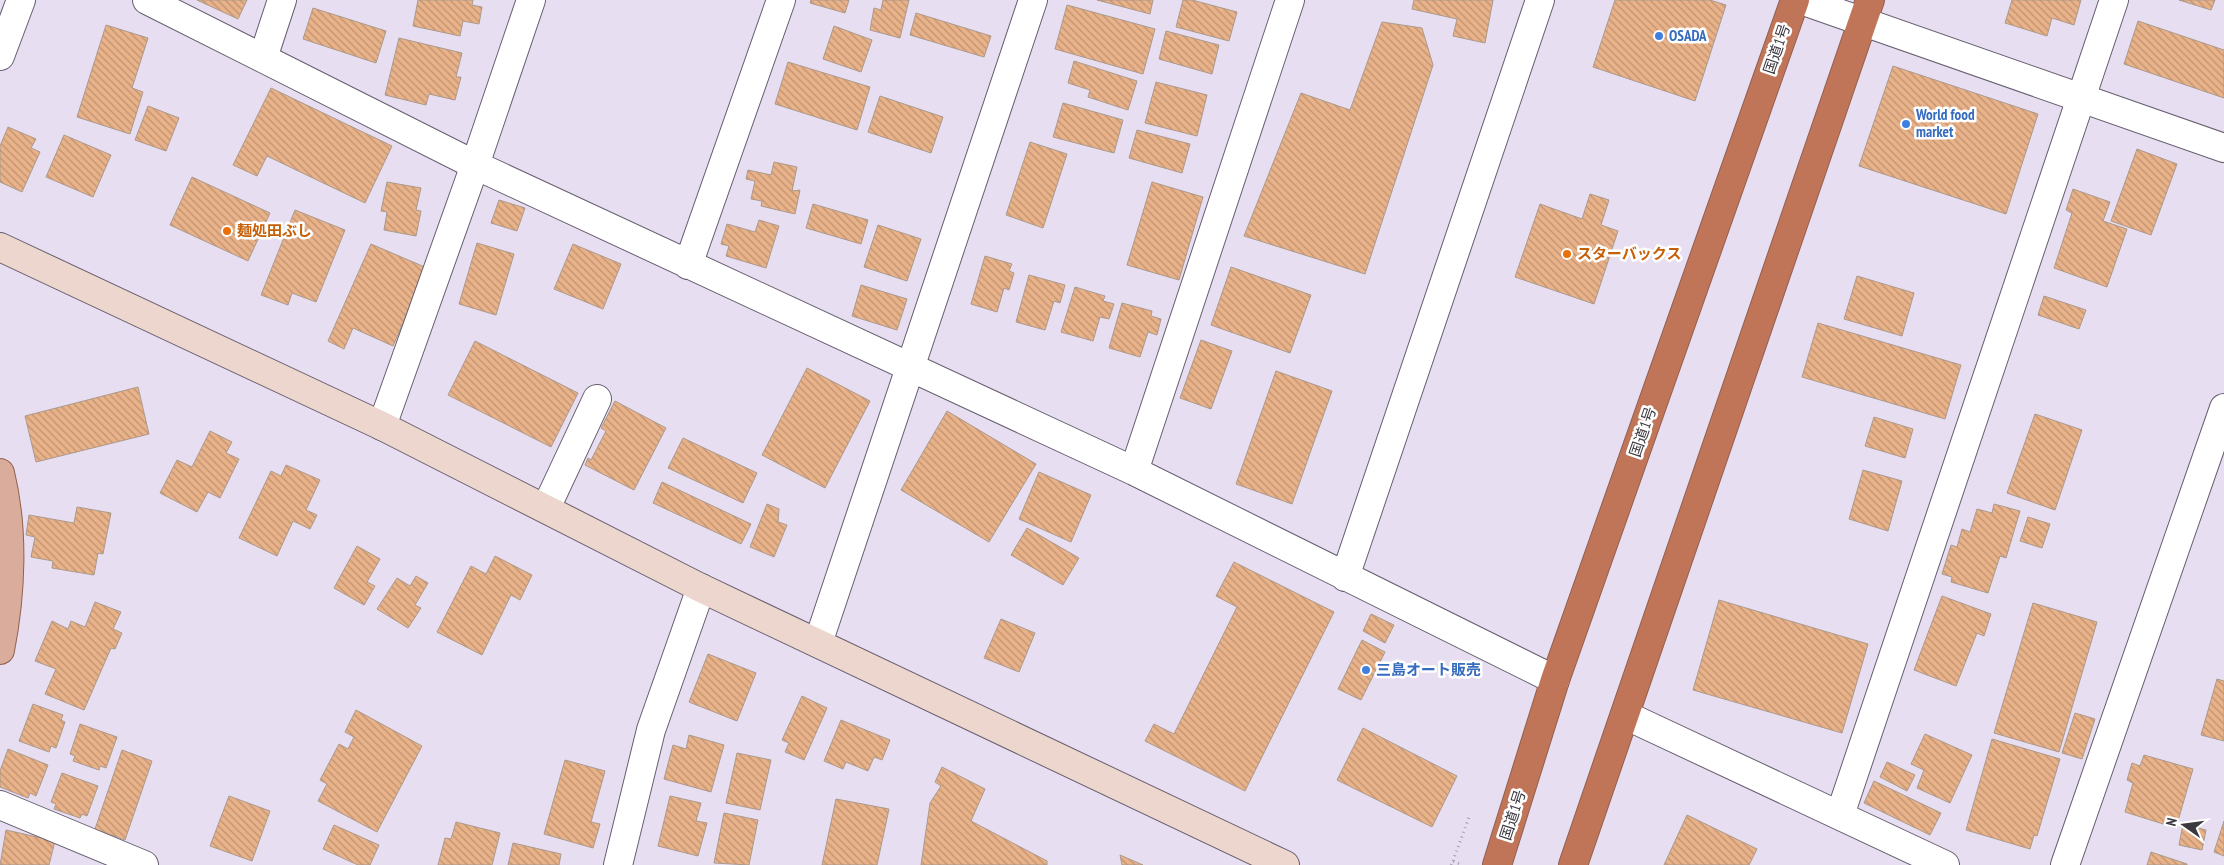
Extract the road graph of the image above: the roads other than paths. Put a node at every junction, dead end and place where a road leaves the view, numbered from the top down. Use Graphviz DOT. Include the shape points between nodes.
graph roads {
  1 [pos="21,0"];
  2 [pos="147,0"];
  3 [pos="282,0"];
  4 [pos="531,0"];
  5 [pos="780,0"];
  6 [pos="1033,0"];
  7 [pos="1290,0"];
  8 [pos="1540,0"];
  9 [pos="1795,0"];
  10 [pos="1801,0"];
  11 [pos="2114,0"];
  12 [pos="1867,11"];
  13 [pos="0,56"];
  14 [pos="263,58"];
  15 [pos="2082,98"];
  16 [pos="2224,148"];
  17 [pos="475,165"];
  18 [pos="0,247"];
  19 [pos="688,265"];
  20 [pos="911,366"];
  21 [pos="597,399"];
  22 [pos="2224,408"];
  23 [pos="382,426"];
  24 [pos="1134,472"];
  25 [pos="0,473"];
  26 [pos="546,508"];
  27 [pos="1345,577"];
  28 [pos="701,588"];
  29 [pos="818,643"];
  30 [pos="0,650"];
  31 [pos="1555,680"];
  32 [pos="1625,715"];
  33 [pos="0,805"];
  34 [pos="1840,815"];
  35 [pos="144,865"];
  36 [pos="618,865"];
  37 [pos="1286,865"];
  38 [pos="1497,865"];
  39 [pos="1573,865"];
  40 [pos="1946,865"];
  41 [pos="2065,865"];
  1 -- 13 [label="street"];
  2 -- 14 [label="street"];
  3 -- 14 [label="street"];
  4 -- 17 [label="street"];
  5 -- 19 [label="street"];
  6 -- 20 [label="street"];
  7 -- 24 [label="street"];
  8 -- 27 [label="street"];
  9 -- 31 [label="highway, 国道1号"];
  10 -- 12 [label="street"];
  11 -- 15 [label="street"];
  12 -- 15 [label="street"];
  12 -- 32 [label="highway"];
  14 -- 17 [label="street"];
  15 -- 16 [label="street"];
  15 -- 34 [label="street"];
  17 -- 19 [label="street"];
  17 -- 23 [label="street"];
  18 -- 23 [label="street"];
  19 -- 20 [label="street"];
  20 -- 24 [label="street"];
  20 -- 29 [label="street"];
  21 -- 26 [label="street"];
  22 -- 41 [label="street"];
  23 -- 26 [label="street"];
  24 -- 27 [label="street"];
  25 -- 30 [label="main road" via="9,555 5,626"];
  26 -- 28 [label="street"];
  27 -- 31 [label="street"];
  28 -- 29 [label="street"];
  28 -- 36 [label="street" via="651,730"];
  29 -- 37 [label="street"];
  31 -- 38 [label="highway, 国道1号"];
  32 -- 34 [label="street"];
  32 -- 39 [label="highway"];
  33 -- 35 [label="street"];
  34 -- 40 [label="street"];
}
